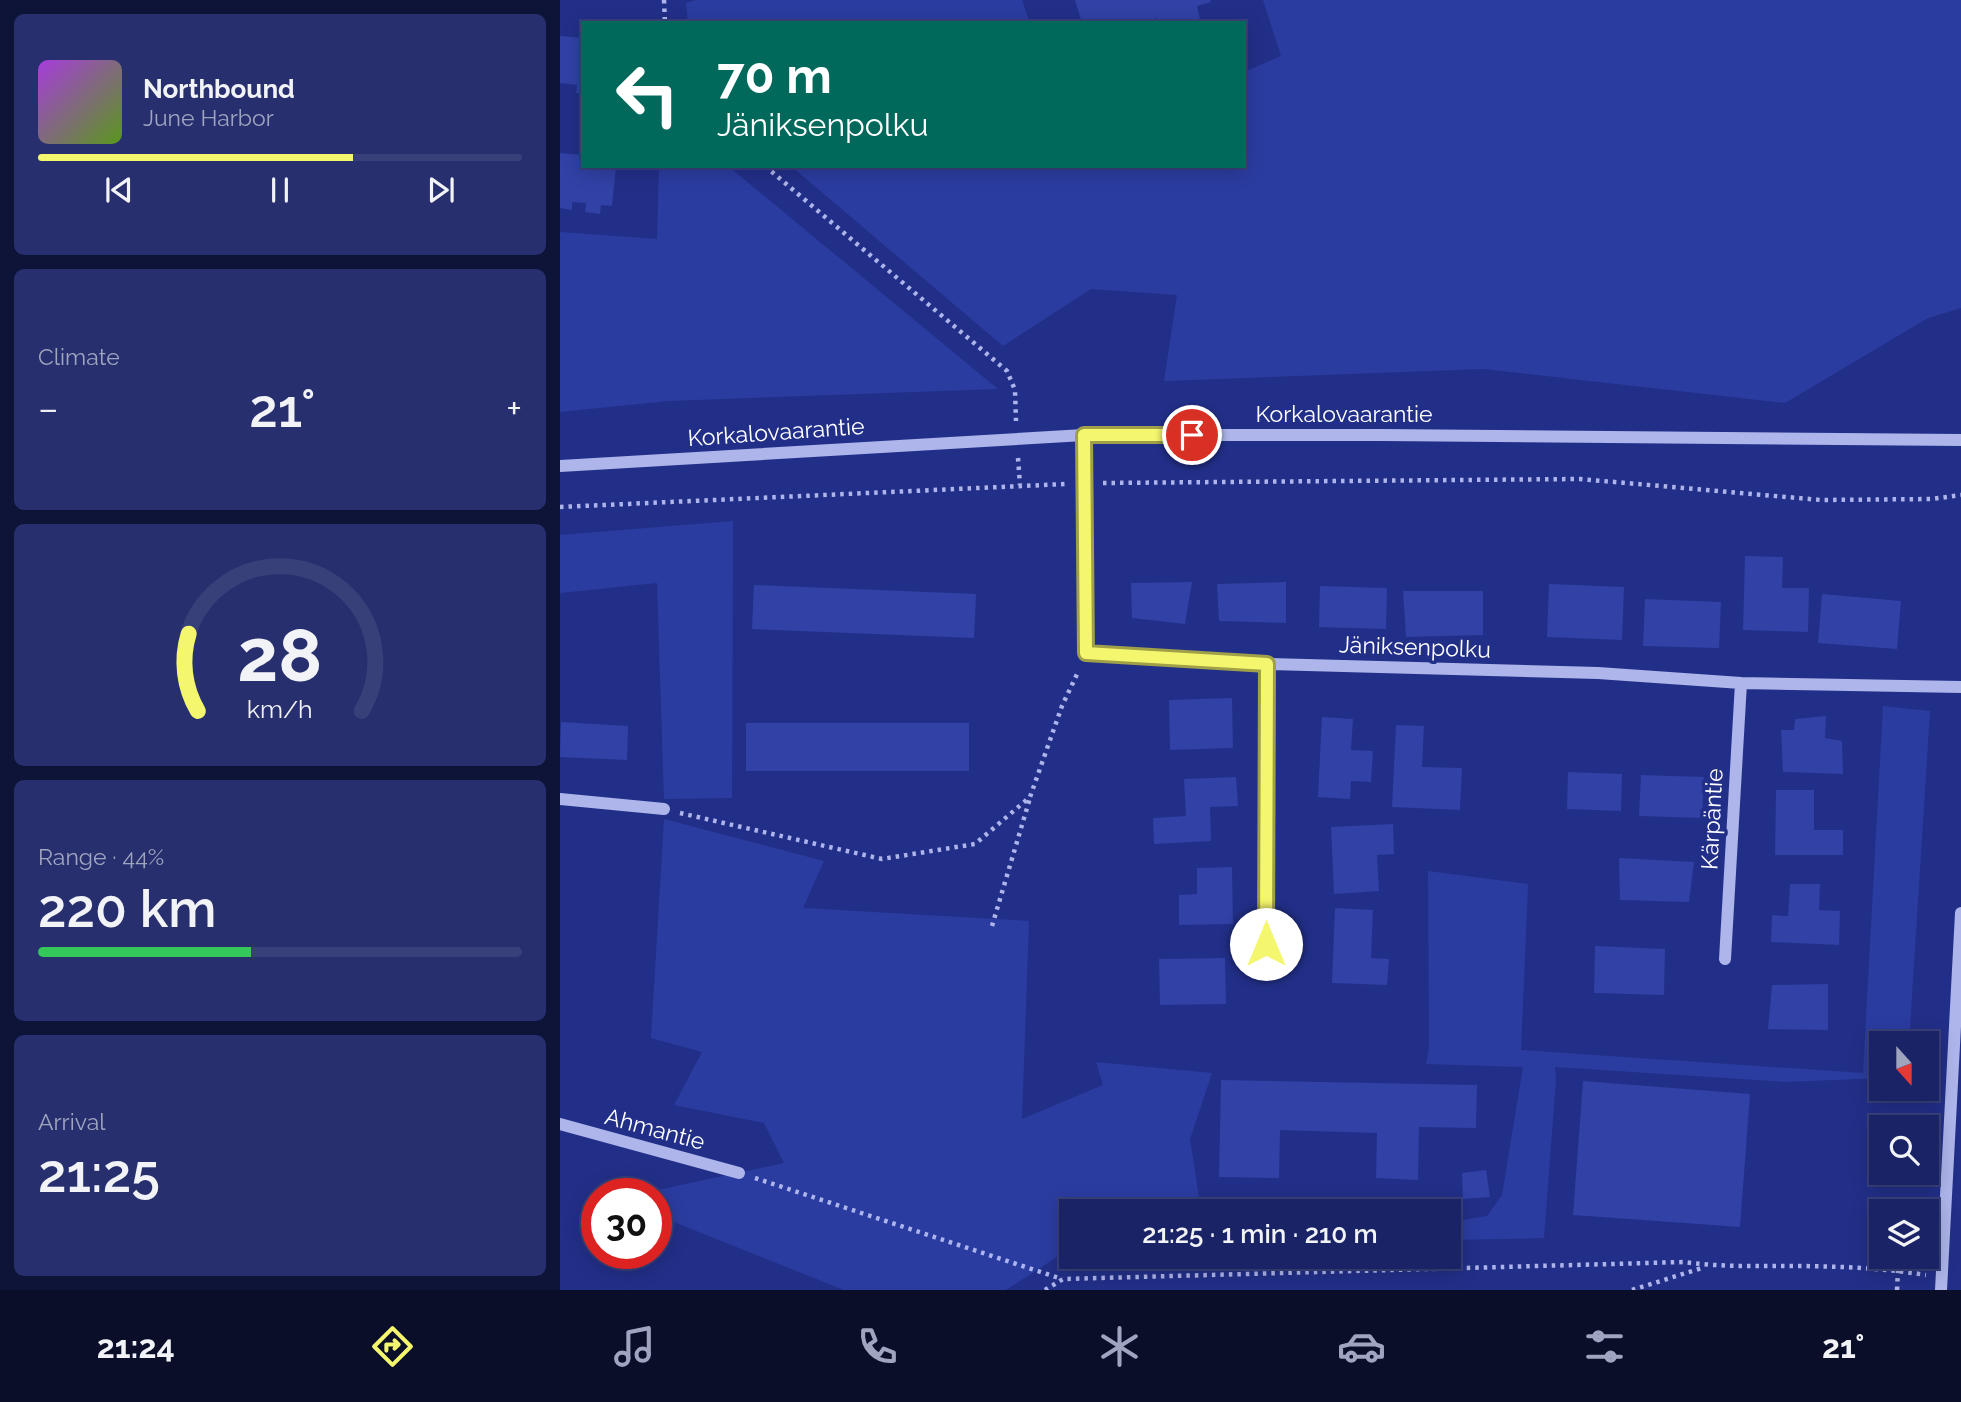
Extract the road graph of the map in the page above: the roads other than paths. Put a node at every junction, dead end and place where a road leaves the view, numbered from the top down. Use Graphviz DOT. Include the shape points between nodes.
graph roads {
  1 [pos="1084,435"];
  2 [pos="1961,440"];
  3 [pos="560,466"];
  4 [pos="1267,664"];
  5 [pos="1741,683"];
  6 [pos="1961,687"];
  7 [pos="560,799"];
  8 [pos="664,809"];
  9 [pos="1961,913"];
  10 [pos="1266,944"];
  11 [pos="1725,958"];
  12 [pos="560,1125"];
  13 [pos="740,1173"];
  14 [pos="1942,1283"];
  1 -- 2 [label="street, Korkalovaarantie"];
  1 -- 3 [label="street, Korkalovaarantie"];
  1 -- 4 [label="street, Jäniksenpolku" via="1086,653"];
  4 -- 5 [label="street, Jäniksenpolku" via="1598,673"];
  4 -- 10 [label="street"];
  5 -- 6 [label="street, Jäniksenpolku"];
  5 -- 11 [label="street, Kärpäntie"];
  7 -- 8 [label="street"];
  9 -- 14 [label="street"];
  12 -- 13 [label="street, Ahmantie"];
}
